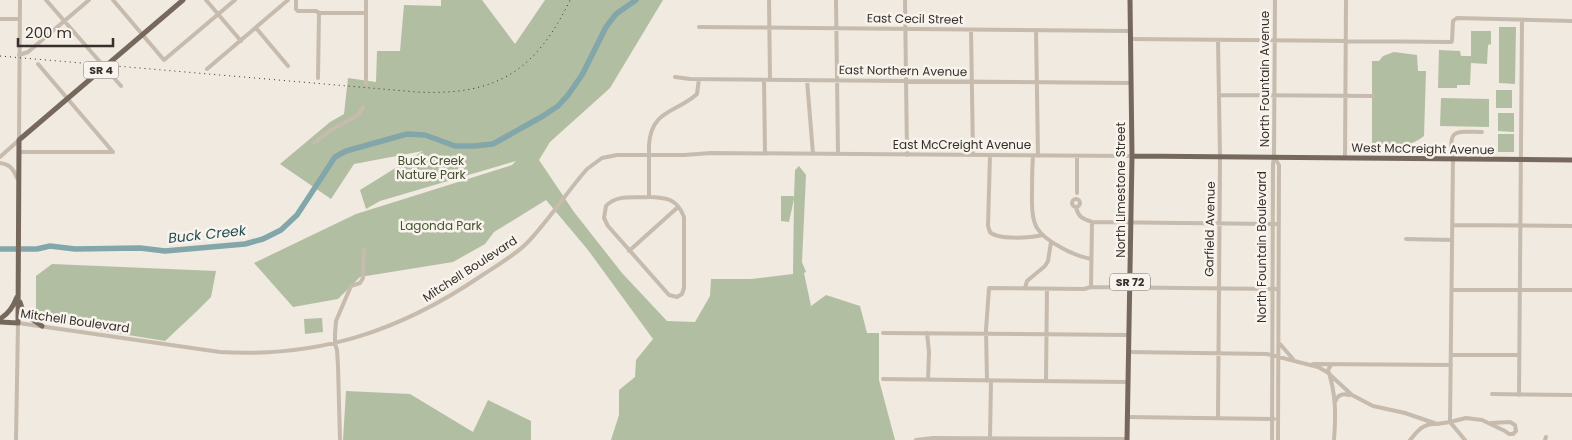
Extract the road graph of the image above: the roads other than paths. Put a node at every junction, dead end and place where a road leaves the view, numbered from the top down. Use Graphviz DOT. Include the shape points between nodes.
graph roads {
  1 [pos="20,0"];
  2 [pos="46,0"];
  3 [pos="89,0"];
  4 [pos="113,0"];
  5 [pos="183,0"];
  6 [pos="206,0"];
  7 [pos="235,0"];
  8 [pos="288,0"];
  9 [pos="296,0"];
  10 [pos="366,0"];
  11 [pos="769,0"];
  12 [pos="836,0"];
  13 [pos="905,0"];
  14 [pos="1130,0"];
  15 [pos="1275,0"];
  16 [pos="1346,0"];
  17 [pos="319,13"];
  18 [pos="366,13"];
  19 [pos="219,15"];
  20 [pos="0,19"];
  21 [pos="19,19"];
  22 [pos="1522,20"];
  23 [pos="64,21"];
  24 [pos="1572,22"];
  25 [pos="699,27"];
  26 [pos="256,28"];
  27 [pos="769,28"];
  28 [pos="836,28"];
  29 [pos="905,29"];
  30 [pos="971,30"];
  31 [pos="1036,30"];
  32 [pos="1130,31"];
  33 [pos="142,35"];
  34 [pos="1130,40"];
  35 [pos="1218,40"];
  36 [pos="240,41"];
  37 [pos="1276,41"];
  38 [pos="1345,41"];
  39 [pos="19,55"];
  40 [pos="38,64"];
  41 [pos="288,66"];
  42 [pos="104,68"];
  43 [pos="207,69"];
  44 [pos="675,77"];
  45 [pos="318,78"];
  46 [pos="699,80"];
  47 [pos="764,80"];
  48 [pos="770,80"];
  49 [pos="807,80"];
  50 [pos="837,81"];
  51 [pos="906,81"];
  52 [pos="972,82"];
  53 [pos="1036,83"];
  54 [pos="1131,83"];
  55 [pos="366,84"];
  56 [pos="121,86"];
  57 [pos="1219,95"];
  58 [pos="1275,95"];
  59 [pos="1345,96"];
  60 [pos="1372,96"];
  61 [pos="68,99"];
  62 [pos="363,107"];
  63 [pos="1482,132"];
  64 [pos="19,140"];
  65 [pos="314,144"];
  66 [pos="19,152"];
  67 [pos="2,153"];
  68 [pos="765,154"];
  69 [pos="813,154"];
  70 [pos="838,154"];
  71 [pos="649,155"];
  72 [pos="907,155"];
  73 [pos="973,155"];
  74 [pos="990,155"];
  75 [pos="1035,156"];
  76 [pos="1077,156"];
  77 [pos="1132,156"];
  78 [pos="0,157"];
  79 [pos="1220,157"];
  80 [pos="1274,157"];
  81 [pos="1345,158"];
  82 [pos="1453,159"];
  83 [pos="1520,160"];
  84 [pos="1572,160"];
  85 [pos="0,163"];
  86 [pos="19,183"];
  87 [pos="1077,193"];
  88 [pos="649,197"];
  89 [pos="678,207"];
  90 [pos="1076,207"];
  91 [pos="1092,222"];
  92 [pos="1131,222"];
  93 [pos="1220,223"];
  94 [pos="1272,224"];
  95 [pos="1278,224"];
  96 [pos="1452,225"];
  97 [pos="1520,225"];
  98 [pos="1572,226"];
  99 [pos="1042,235"];
  100 [pos="1406,240"];
  101 [pos="1452,240"];
  102 [pos="1052,242"];
  103 [pos="364,249"];
  104 [pos="629,251"];
  105 [pos="1091,259"];
  106 [pos="1091,287"];
  107 [pos="1025,288"];
  108 [pos="1130,288"];
  109 [pos="1219,288"];
  110 [pos="1047,289"];
  111 [pos="1272,289"];
  112 [pos="1278,289"];
  113 [pos="1452,290"];
  114 [pos="1520,290"];
  115 [pos="1572,290"];
  116 [pos="18,292"];
  117 [pos="0,320"];
  118 [pos="18,323"];
  119 [pos="42,326"];
  120 [pos="883,332"];
  121 [pos="927,333"];
  122 [pos="986,333"];
  123 [pos="1047,334"];
  124 [pos="1129,334"];
  125 [pos="1278,340"];
  126 [pos="335,344"];
  127 [pos="1129,352"];
  128 [pos="1218,353"];
  129 [pos="1272,355"];
  130 [pos="1451,355"];
  131 [pos="1519,355"];
  132 [pos="1278,357"];
  133 [pos="1295,360"];
  134 [pos="1305,364"];
  135 [pos="1334,364"];
  136 [pos="1451,365"];
  137 [pos="1330,376"];
  138 [pos="883,379"];
  139 [pos="928,380"];
  140 [pos="989,381"];
  141 [pos="1046,381"];
  142 [pos="1128,382"];
  143 [pos="1492,394"];
  144 [pos="1352,395"];
  145 [pos="1519,395"];
  146 [pos="1572,395"];
  147 [pos="1335,404"];
  148 [pos="1128,417"];
  149 [pos="1218,418"];
  150 [pos="1272,419"];
  151 [pos="1278,419"];
  152 [pos="1450,422"];
  153 [pos="1491,423"];
  154 [pos="1437,424"];
  155 [pos="990,438"];
  156 [pos="1067,439"];
  157 [pos="1127,439"];
  158 [pos="16,440"];
  159 [pos="340,440"];
  160 [pos="916,440"];
  161 [pos="1272,440"];
  162 [pos="1278,440"];
  163 [pos="1334,440"];
  164 [pos="1410,440"];
  165 [pos="1465,440"];
  1 -- 21 [label="street"];
  2 -- 23 [label="street"];
  3 -- 23 [label="street"];
  4 -- 33 [label="street"];
  5 -- 33 [label="main road, SR 4"];
  6 -- 19 [label="street"];
  7 -- 19 [label="street"];
  8 -- 26 [label="street"];
  9 -- 17 [label="street" via="297,10"];
  10 -- 18 [label="street"];
  11 -- 27 [label="street"];
  12 -- 28 [label="street"];
  13 -- 29 [label="street"];
  14 -- 32 [label="main road, North Limestone Street / SR 72"];
  15 -- 37 [label="street, North Fountain Avenue"];
  16 -- 38 [label="street"];
  17 -- 18 [label="street"];
  17 -- 45 [label="street"];
  18 -- 55 [label="street"];
  19 -- 33 [label="street" via="164,60"];
  19 -- 36 [label="street"];
  20 -- 21 [label="street"];
  21 -- 39 [label="street"];
  22 -- 24 [label="street"];
  22 -- 38 [label="street" via="1458,18 1452,22 1451,42"];
  22 -- 83 [label="street"];
  23 -- 39 [label="street" via="25,54"];
  23 -- 42 [label="street"];
  25 -- 27 [label="street, East Cecil Street"];
  26 -- 36 [label="street"];
  26 -- 41 [label="street"];
  27 -- 28 [label="street, East Cecil Street"];
  27 -- 48 [label="street"];
  28 -- 29 [label="street, East Cecil Street"];
  28 -- 50 [label="street"];
  29 -- 30 [label="street, East Cecil Street"];
  29 -- 51 [label="street"];
  30 -- 31 [label="street, East Cecil Street"];
  30 -- 52 [label="street"];
  31 -- 32 [label="street, East Cecil Street"];
  31 -- 53 [label="street"];
  32 -- 34 [label="main road, North Limestone Street / SR 72"];
  33 -- 42 [label="main road, SR 4"];
  34 -- 35 [label="street"];
  34 -- 54 [label="main road, North Limestone Street / SR 72"];
  35 -- 37 [label="street"];
  35 -- 57 [label="street, Garfield Avenue"];
  36 -- 43 [label="street"];
  37 -- 38 [label="street"];
  37 -- 58 [label="street, North Fountain Avenue"];
  38 -- 59 [label="street"];
  39 -- 64 [label="street"];
  40 -- 61 [label="street"];
  42 -- 56 [label="street"];
  42 -- 61 [label="main road, SR 4"];
  44 -- 46 [label="street, East Northern Avenue"];
  46 -- 47 [label="street, East Northern Avenue"];
  46 -- 71 [label="street" via="695,96 655,122 649,136"];
  47 -- 48 [label="street, East Northern Avenue"];
  47 -- 68 [label="street"];
  48 -- 49 [label="street, East Northern Avenue"];
  49 -- 50 [label="street, East Northern Avenue"];
  49 -- 69 [label="street"];
  50 -- 51 [label="street, East Northern Avenue"];
  50 -- 70 [label="street"];
  51 -- 52 [label="street, East Northern Avenue"];
  51 -- 72 [label="street"];
  52 -- 53 [label="street, East Northern Avenue"];
  52 -- 73 [label="street"];
  53 -- 54 [label="street, East Northern Avenue"];
  53 -- 75 [label="street"];
  54 -- 77 [label="main road, North Limestone Street / SR 72"];
  57 -- 58 [label="street"];
  57 -- 79 [label="street, Garfield Avenue"];
  58 -- 59 [label="street"];
  58 -- 80 [label="street, North Fountain Avenue"];
  59 -- 60 [label="street"];
  59 -- 81 [label="street"];
  61 -- 64 [label="main road, SR 4"];
  61 -- 66 [label="street" via="113,152"];
  62 -- 65 [label="street" via="358,115"];
  63 -- 82 [label="street" via="1454,134 1451,141"];
  64 -- 66 [label="main road"];
  64 -- 67 [label="street"];
  66 -- 86 [label="main road"];
  67 -- 78 [label="street"];
  68 -- 69 [label="street, East McCreight Avenue"];
  68 -- 71 [label="street, East McCreight Avenue"];
  69 -- 70 [label="street, East McCreight Avenue"];
  70 -- 72 [label="street, East McCreight Avenue"];
  71 -- 88 [label="street"];
  71 -- 126 [label="street, Mitchell Boulevard" via="617,155 597,161 577,180 527,243 512,255 423,312"];
  72 -- 73 [label="street, East McCreight Avenue"];
  73 -- 74 [label="street, East McCreight Avenue"];
  74 -- 75 [label="street, East McCreight Avenue"];
  74 -- 99 [label="street" via="990,232 997,236"];
  75 -- 76 [label="street, East McCreight Avenue"];
  75 -- 99 [label="street" via="1032,216"];
  76 -- 77 [label="street, East McCreight Avenue"];
  76 -- 87 [label="street"];
  77 -- 79 [label="main road, East McCreight Avenue"];
  77 -- 92 [label="main road, North Limestone Street / SR 72"];
  79 -- 80 [label="main road, East McCreight Avenue"];
  79 -- 93 [label="street, Garfield Avenue"];
  80 -- 81 [label="main road, West McCreight Avenue"];
  80 -- 94 [label="street, North Fountain Boulevard"];
  80 -- 95 [label="street, North Fountain Boulevard" via="1279,165"];
  81 -- 82 [label="main road, West McCreight Avenue"];
  82 -- 83 [label="main road, West McCreight Avenue"];
  82 -- 96 [label="street"];
  83 -- 84 [label="main road, West McCreight Avenue"];
  83 -- 97 [label="street"];
  85 -- 86 [label="street" via="10,166"];
  86 -- 116 [label="main road"];
  88 -- 89 [label="street" via="668,199"];
  88 -- 104 [label="street" via="618,198 607,204 604,210 608,226"];
  89 -- 104 [label="street"];
  89 -- 104 [label="street" via="685,222 682,294 669,295"];
  90 -- 91 [label="street" via="1081,218"];
  91 -- 92 [label="street"];
  91 -- 105 [label="street"];
  92 -- 93 [label="street"];
  92 -- 108 [label="main road, North Limestone Street / SR 72"];
  93 -- 94 [label="street"];
  93 -- 109 [label="street, Garfield Avenue"];
  94 -- 95 [label="street"];
  94 -- 111 [label="street, North Fountain Boulevard"];
  95 -- 112 [label="street, North Fountain Boulevard"];
  96 -- 97 [label="street"];
  96 -- 101 [label="street"];
  97 -- 98 [label="street"];
  97 -- 114 [label="street"];
  99 -- 102 [label="street"];
  100 -- 101 [label="street"];
  101 -- 113 [label="street"];
  102 -- 105 [label="street"];
  102 -- 107 [label="street" via="1047,263 1028,279"];
  103 -- 126 [label="street" via="364,278 351,286 336,321"];
  105 -- 106 [label="street"];
  106 -- 108 [label="street"];
  106 -- 110 [label="street"];
  107 -- 110 [label="street"];
  107 -- 122 [label="street" via="989,288"];
  108 -- 109 [label="street"];
  108 -- 124 [label="main road, North Limestone Street / SR 72"];
  109 -- 111 [label="street"];
  109 -- 128 [label="street, Garfield Avenue"];
  110 -- 123 [label="street"];
  111 -- 112 [label="street"];
  111 -- 129 [label="street, North Fountain Boulevard"];
  112 -- 125 [label="street, North Fountain Boulevard"];
  113 -- 114 [label="street"];
  113 -- 130 [label="street"];
  114 -- 115 [label="street"];
  114 -- 131 [label="street"];
  116 -- 117 [label="main road" via="14,306"];
  116 -- 118 [label="main road"];
  116 -- 119 [label="main road" via="24,314"];
  117 -- 118 [label="main road, Mitchell Boulevard"];
  118 -- 119 [label="street, Mitchell Boulevard"];
  118 -- 158 [label="street"];
  119 -- 126 [label="street, Mitchell Boulevard" via="228,353 286,351"];
  120 -- 121 [label="street"];
  121 -- 122 [label="street"];
  121 -- 139 [label="street"];
  122 -- 123 [label="street"];
  122 -- 140 [label="street"];
  123 -- 124 [label="street"];
  123 -- 141 [label="street"];
  124 -- 127 [label="main road, North Limestone Street / SR 72"];
  125 -- 132 [label="street, North Fountain Boulevard"];
  125 -- 133 [label="street"];
  126 -- 159 [label="street"];
  127 -- 128 [label="street"];
  127 -- 142 [label="main road, North Limestone Street / SR 72"];
  128 -- 129 [label="street"];
  128 -- 149 [label="street, Garfield Avenue"];
  129 -- 132 [label="street"];
  129 -- 150 [label="street, North Fountain Boulevard"];
  130 -- 131 [label="street"];
  130 -- 136 [label="street"];
  131 -- 145 [label="street"];
  132 -- 133 [label="street"];
  132 -- 151 [label="street, North Fountain Boulevard"];
  133 -- 134 [label="street"];
  134 -- 135 [label="street"];
  134 -- 137 [label="street" via="1318,367"];
  135 -- 136 [label="street"];
  135 -- 137 [label="street" via="1328,368"];
  136 -- 152 [label="street"];
  137 -- 144 [label="street"];
  137 -- 147 [label="street"];
  138 -- 139 [label="street"];
  139 -- 140 [label="street"];
  140 -- 141 [label="street"];
  140 -- 155 [label="street"];
  141 -- 142 [label="street"];
  142 -- 148 [label="main road, North Limestone Street / SR 72"];
  143 -- 145 [label="street"];
  144 -- 147 [label="street" via="1342,394"];
  144 -- 154 [label="street" via="1374,406"];
  145 -- 146 [label="street"];
  147 -- 163 [label="street"];
  148 -- 149 [label="street"];
  148 -- 157 [label="main road, North Limestone Street / SR 72"];
  149 -- 150 [label="street"];
  150 -- 151 [label="street"];
  150 -- 161 [label="street, North Fountain Boulevard"];
  151 -- 162 [label="street, North Fountain Boulevard"];
  152 -- 153 [label="street" via="1470,418"];
  152 -- 154 [label="street"];
  152 -- 165 [label="street"];
  153 -- 153 [label="street" via="1512,423 1516,431 1509,434"];
  154 -- 164 [label="street" via="1426,424"];
  155 -- 156 [label="street"];
  155 -- 160 [label="street"];
  156 -- 157 [label="street"];
}
